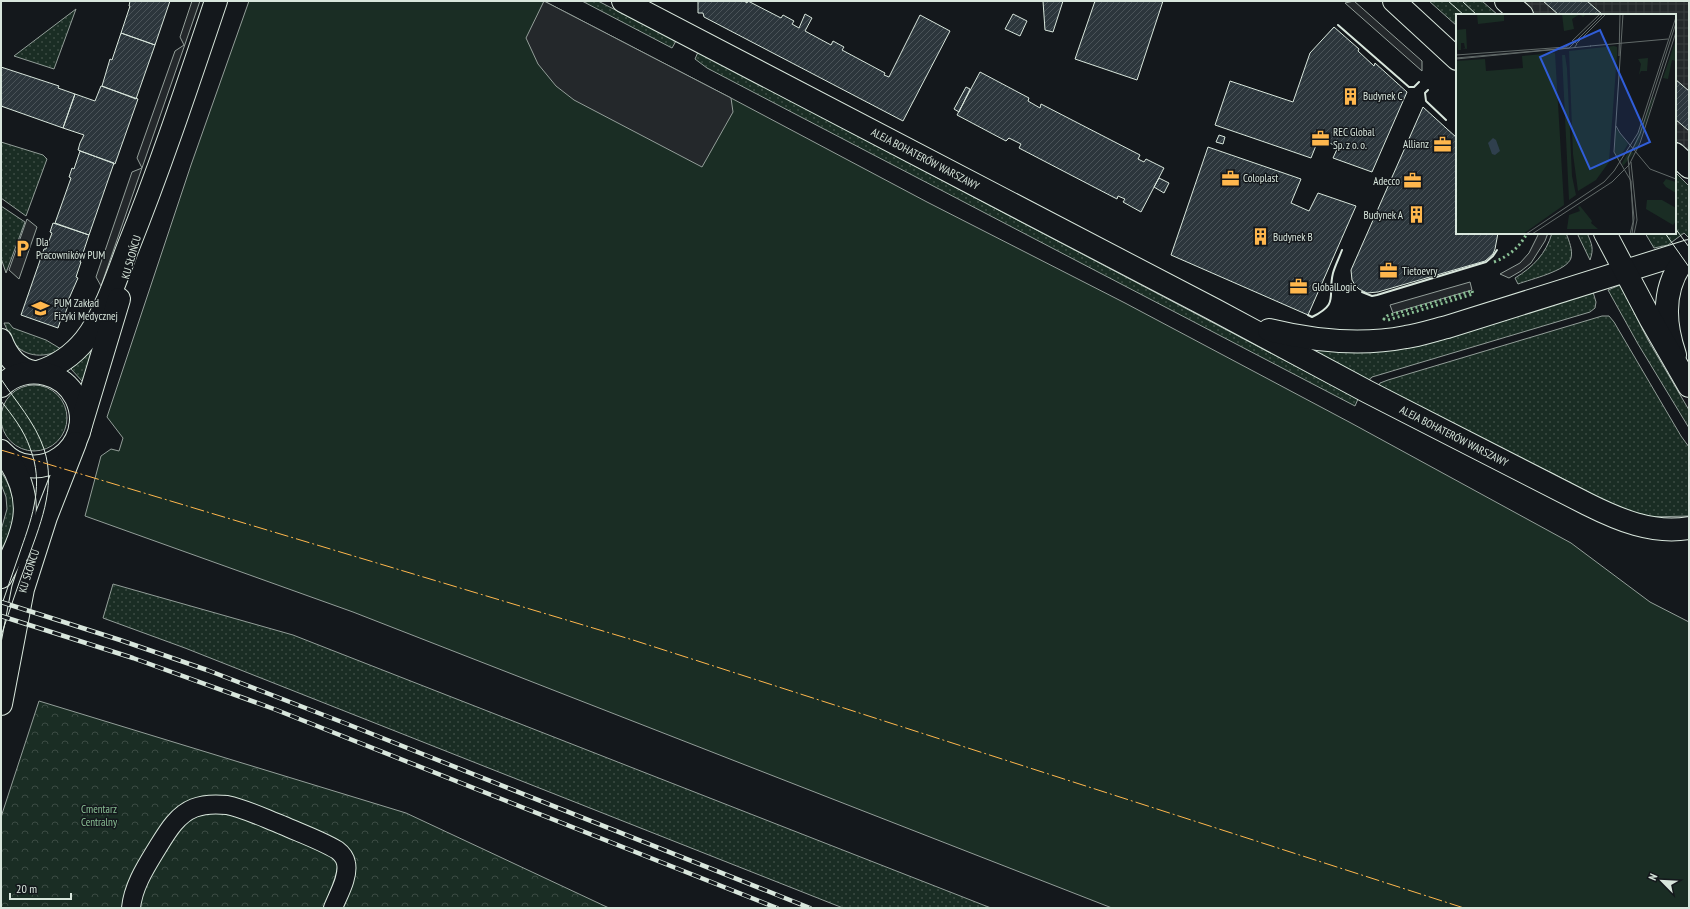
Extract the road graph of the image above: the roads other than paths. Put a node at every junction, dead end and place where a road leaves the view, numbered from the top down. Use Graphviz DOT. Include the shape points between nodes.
graph roads {
  1 [pos="216,1"];
  2 [pos="1394,1"];
  3 [pos="1506,1"];
  4 [pos="630,2"];
  5 [pos="1521,14"];
  6 [pos="1456,58"];
  7 [pos="1676,155"];
  8 [pos="1689,167"];
  9 [pos="148,200"];
  10 [pos="1606,234"];
  11 [pos="1689,252"];
  12 [pos="1626,271"];
  13 [pos="1228,316"];
  14 [pos="1,340"];
  15 [pos="36,372"];
  16 [pos="1685,378"];
  17 [pos="1,386"];
  18 [pos="78,435"];
  19 [pos="4,454"];
  20 [pos="1689,528"];
  21 [pos="1,576"];
  22 [pos="1,704"];
  23 [pos="131,908"];
  24 [pos="333,908"];
  1 -- 9 [label="street, KU SŁOŃCU"];
  2 -- 6 [label="street"];
  3 -- 5 [label="street"];
  4 -- 13 [label="street, ALEJA BOHATERÓW WARSZAWY"];
  7 -- 8 [label="street"];
  9 -- 15 [label="street, KU SŁOŃCU" via="110,293 90,333 67,358"];
  9 -- 18 [label="street, KU SŁOŃCU"];
  10 -- 12 [label="street"];
  11 -- 12 [label="street, ALEJA BOHATERÓW WARSZAWY"];
  11 -- 16 [label="street" via="1676,270 1666,308 1667,327"];
  12 -- 13 [label="street, ALEJA BOHATERÓW WARSZAWY" via="1447,327 1385,341 1343,342 1299,337"];
  12 -- 16 [label="street"];
  13 -- 20 [label="street, ALEJA BOHATERÓW WARSZAWY" via="1368,392 1601,511 1649,528"];
  14 -- 15 [label="street" via="16,364 26,371"];
  15 -- 17 [label="street, KU SŁOŃCU" via="15,376"];
  15 -- 18 [label="street" via="57,378 72,391 80,408"];
  18 -- 19 [label="street" via="62,457 44,465 24,465"];
  18 -- 22 [label="street, KU SŁOŃCU" via="46,517 23,589"];
  19 -- 21 [label="street, KU SŁOŃCU" via="13,466 23,490 25,513 24,527 18,544"];
  23 -- 24 [label="street" via="135,888 173,824 194,808 225,805 244,810 337,850 346,861 346,867"];
}
